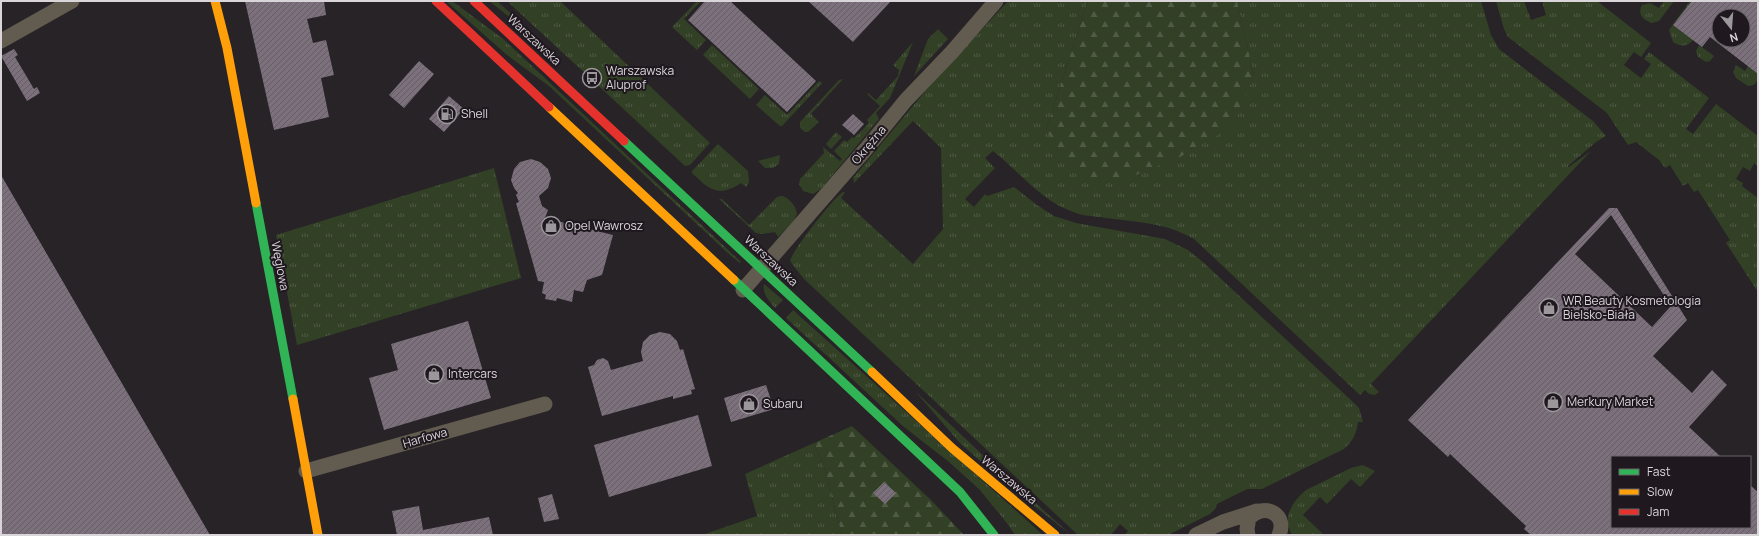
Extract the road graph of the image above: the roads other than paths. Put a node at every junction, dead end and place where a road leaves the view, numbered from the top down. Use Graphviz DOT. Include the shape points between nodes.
graph roads {
  1 [pos="72,1"];
  2 [pos="215,1"];
  3 [pos="436,1"];
  4 [pos="474,1"];
  5 [pos="996,1"];
  6 [pos="1,41"];
  7 [pos="762,269"];
  8 [pos="744,290"];
  9 [pos="545,404"];
  10 [pos="306,471"];
  11 [pos="1258,510"];
  12 [pos="318,535"];
  13 [pos="994,535"];
  14 [pos="1055,535"];
  15 [pos="1196,535"];
  16 [pos="1248,535"];
  17 [pos="1279,535"];
  1 -- 6 [label="street"];
  2 -- 10 [label="main road, Węglowa" via="228,56"];
  3 -- 8 [label="main road"];
  4 -- 7 [label="main road, Warszawska"];
  5 -- 7 [label="street, Okrężna" via="906,100"];
  7 -- 8 [label="street, Okrężna"];
  7 -- 14 [label="main road, Warszawska" via="952,448"];
  8 -- 13 [label="main road" via="960,492"];
  9 -- 10 [label="street, Harfowa"];
  10 -- 12 [label="main road, Węglowa"];
  11 -- 15 [label="street"];
  11 -- 16 [label="street" via="1249,518 1246,529"];
  11 -- 17 [label="street" via="1269,510 1278,517 1281,527"];
}
